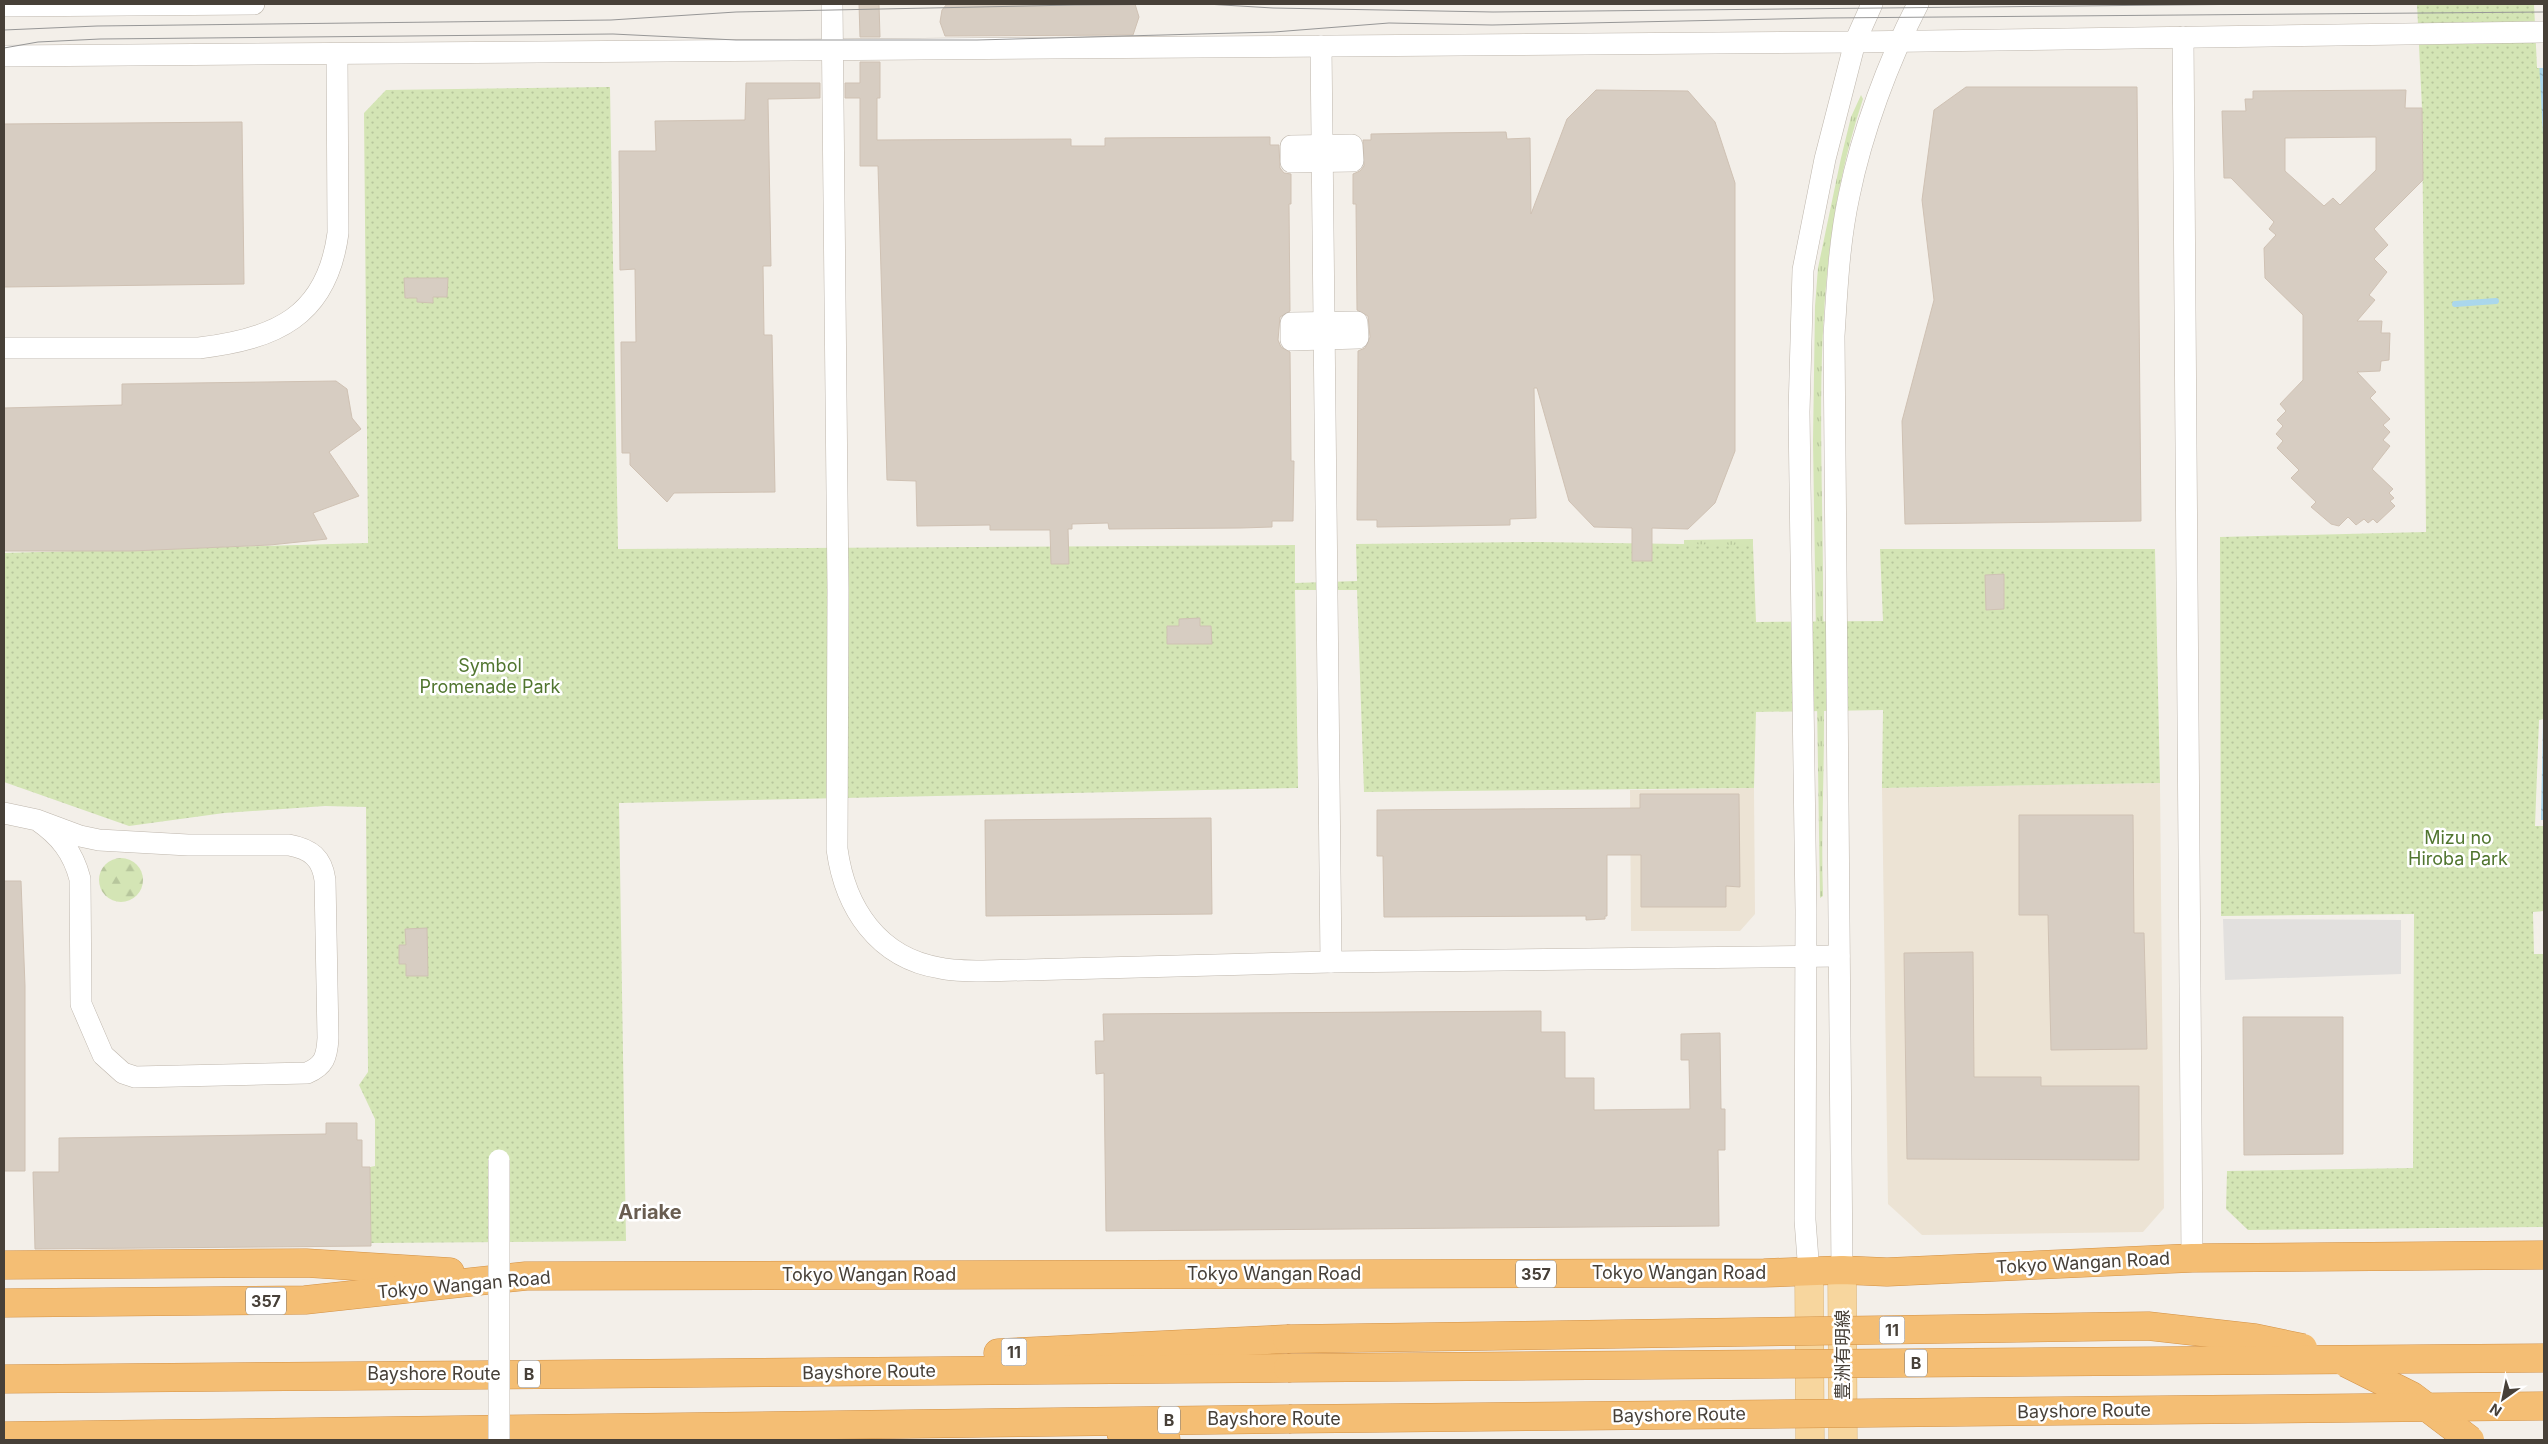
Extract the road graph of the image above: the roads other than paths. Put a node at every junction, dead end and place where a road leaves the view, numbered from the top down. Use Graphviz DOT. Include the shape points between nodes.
graph roads {
  1 [pos="254,4"];
  2 [pos="832,4"];
  3 [pos="1872,4"];
  4 [pos="1918,4"];
  5 [pos="4,6"];
  6 [pos="2544,32"];
  7 [pos="2183,37"];
  8 [pos="1855,42"];
  9 [pos="1898,42"];
  10 [pos="1321,46"];
  11 [pos="832,50"];
  12 [pos="337,54"];
  13 [pos="4,56"];
  14 [pos="4,348"];
  15 [pos="4,813"];
  16 [pos="37,820"];
  17 [pos="123,841"];
  18 [pos="80,879"];
  19 [pos="1839,956"];
  20 [pos="1806,957"];
  21 [pos="1331,962"];
  22 [pos="499,1160"];
  23 [pos="2544,1255"];
  24 [pos="2192,1258"];
  25 [pos="4,1265"];
  26 [pos="1842,1270"];
  27 [pos="1809,1273"];
  28 [pos="526,1276"];
  29 [pos="4,1303"];
  30 [pos="2544,1358"];
  31 [pos="4,1367"];
  32 [pos="743,1373"];
  33 [pos="315,1375"];
  34 [pos="4,1379"];
  35 [pos="2544,1406"];
  36 [pos="1050,1420"];
  37 [pos="4,1436"];
  38 [pos="499,1440"];
  39 [pos="1166,1440"];
  40 [pos="1810,1440"];
  41 [pos="1843,1440"];
  42 [pos="2470,1440"];
  1 -- 5 [label="street"];
  2 -- 11 [label="street"];
  3 -- 8 [label="street"];
  4 -- 9 [label="street"];
  6 -- 7 [label="street"];
  7 -- 9 [label="street"];
  7 -- 24 [label="street"];
  8 -- 9 [label="street"];
  8 -- 10 [label="street"];
  8 -- 20 [label="street" via="1823,168 1803,270 1800,412"];
  9 -- 19 [label="street" via="1849,195 1840,250 1834,336"];
  10 -- 11 [label="street"];
  10 -- 21 [label="street"];
  11 -- 12 [label="street"];
  11 -- 21 [label="street" via="838,580 837,849 841,876 856,911 877,936 906,958 954,970"];
  12 -- 13 [label="street"];
  12 -- 14 [label="street" via="338,233 330,272 305,308 269,334 199,348"];
  15 -- 16 [label="street"];
  16 -- 17 [label="street" via="80,836"];
  16 -- 18 [label="street" via="55,832 67,846"];
  17 -- 18 [label="street" via="104,845 91,854"];
  17 -- 18 [label="street" via="289,845 317,856 325,880 328,1038 326,1054 319,1068 307,1073 134,1076 114,1067 103,1055 81,1004"];
  19 -- 20 [label="street"];
  19 -- 26 [label="street"];
  20 -- 21 [label="street"];
  20 -- 27 [label="street" via="1805,1220"];
  22 -- 38 [label="street, bridge"];
  23 -- 24 [label="highway, Tokyo Wangan Road / 357"];
  24 -- 26 [label="highway, Tokyo Wangan Road / 357" via="1887,1272"];
  25 -- 28 [label="highway, 357" via="306,1263"];
  26 -- 27 [label="highway, Tokyo Wangan Road / 357"];
  26 -- 41 [label="main road, 豊洲有明線"];
  27 -- 28 [label="highway, Tokyo Wangan Road / 357"];
  27 -- 40 [label="main road, 豊洲有明線"];
  28 -- 29 [label="highway, Tokyo Wangan Road / 357" via="305,1300"];
  30 -- 32 [label="highway, Bayshore Route / B, bridge"];
  31 -- 33 [label="highway, B"];
  32 -- 33 [label="highway, Bayshore Route / B"];
  32 -- 42 [label="highway, 11, bridge" via="817,1361 1287,1339 2148,1326 2255,1338 2346,1362 2412,1396"];
  33 -- 34 [label="highway, Bayshore Route / B"];
  35 -- 36 [label="highway, Bayshore Route / B, bridge"];
  36 -- 37 [label="highway, Bayshore Route / B" via="736,1428"];
  36 -- 39 [label="highway"];
}
